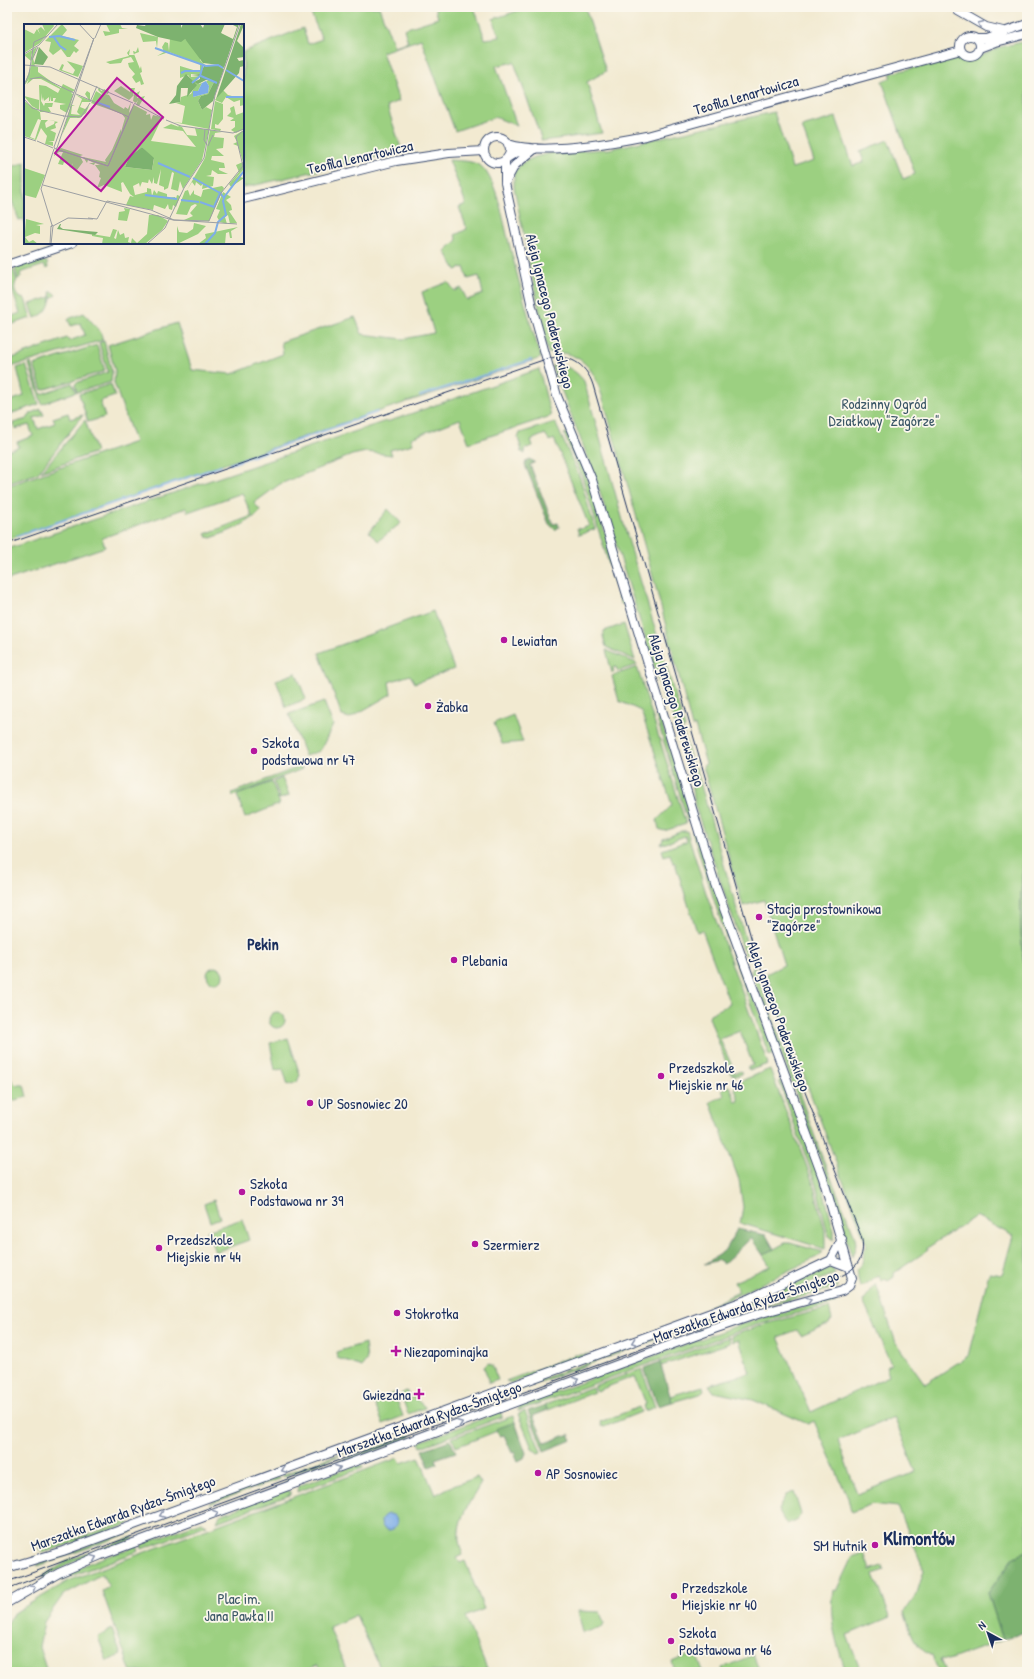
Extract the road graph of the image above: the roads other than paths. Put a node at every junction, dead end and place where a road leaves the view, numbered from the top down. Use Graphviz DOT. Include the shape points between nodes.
graph roads {
  1 [pos="958,11"];
  2 [pos="1027,24"];
  3 [pos="1004,31"];
  4 [pos="1027,34"];
  5 [pos="978,38"];
  6 [pos="980,48"];
  7 [pos="961,50"];
  8 [pos="508,144"];
  9 [pos="536,148"];
  10 [pos="484,151"];
  11 [pos="506,159"];
  12 [pos="496,163"];
  13 [pos="505,183"];
  14 [pos="244,199"];
  15 [pos="69,244"];
  16 [pos="7,265"];
  17 [pos="842,1239"];
  18 [pos="831,1260"];
  19 [pos="849,1267"];
  20 [pos="7,1568"];
  21 [pos="7,1602"];
  3 -- 1 [label="street, one-way" via="990,28"];
  2 -- 3 [label="street"];
  3 -- 5 [label="street" via="986,38"];
  4 -- 6 [label="street"];
  5 -- 6 [label="street"];
  5 -- 7 [label="street" via="971,35 964,37 960,43"];
  6 -- 7 [label="street" via="978,53 970,56"];
  7 -- 9 [label="street, Teofila Lenartowicza" via="665,132 604,144"];
  8 -- 9 [label="street, Teofila Lenartowicza"];
  8 -- 10 [label="street" via="502,139 492,139 486,144"];
  8 -- 11 [label="street"];
  9 -- 11 [label="street, Teofila Lenartowicza"];
  9 -- 13 [label="street" via="515,165"];
  10 -- 12 [label="street" via="487,158"];
  10 -- 14 [label="street, Teofila Lenartowicza" via="396,161"];
  11 -- 12 [label="street"];
  11 -- 13 [label="street, Aleja Ignacego Paderewskiego"];
  12 -- 13 [label="street, Aleja Ignacego Paderewskiego"];
  13 -- 17 [label="street, Aleja Ignacego Paderewskiego" via="532,307 557,396 592,480 715,884 823,1178"];
  15 -- 16 [label="street"];
  17 -- 18 [label="street, Marszałka Edwarda Rydza-Śmigłego"];
  17 -- 19 [label="street, Marszałka Edwarda Rydza-Śmigłego"];
  18 -- 19 [label="street, Marszałka Edwarda Rydza-Śmigłego"];
  18 -- 20 [label="street, Marszałka Edwarda Rydza-Śmigłego, one-way" via="786,1283 707,1316 63,1551"];
  21 -- 19 [label="street, Marszałka Edwarda Rydza-Śmigłego, one-way" via="59,1573 101,1555 722,1326 842,1291 849,1286 852,1278"];
}
